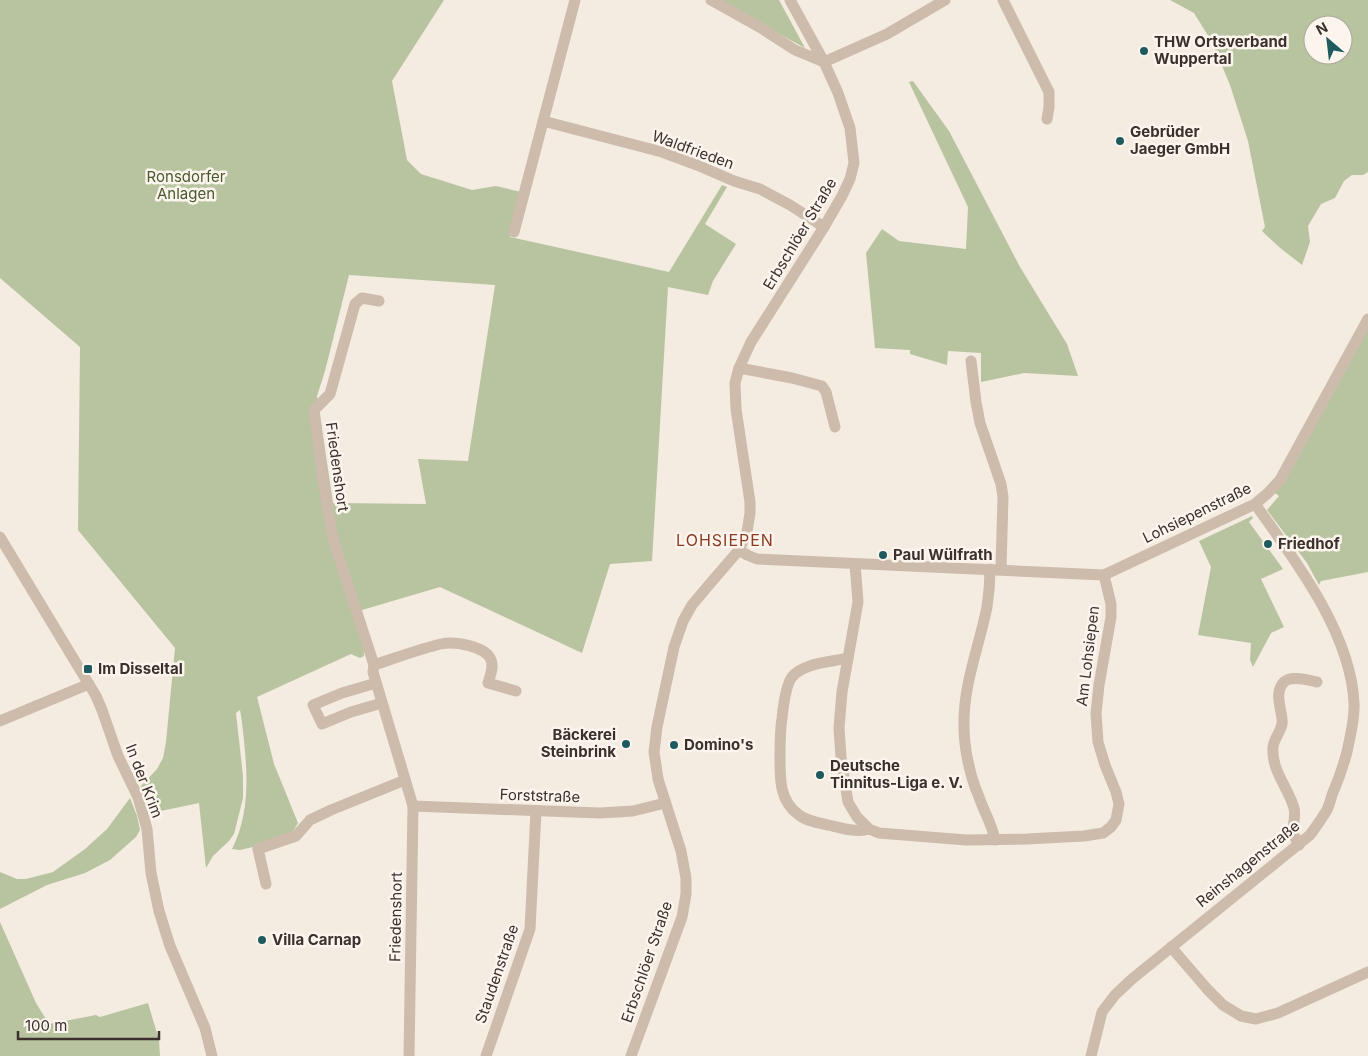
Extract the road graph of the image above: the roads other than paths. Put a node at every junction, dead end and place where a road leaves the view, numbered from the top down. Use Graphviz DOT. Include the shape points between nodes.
graph roads {
  1 [pos="574,0"];
  2 [pos="711,0"];
  3 [pos="790,0"];
  4 [pos="945,0"];
  5 [pos="1002,0"];
  6 [pos="824,62"];
  7 [pos="1047,119"];
  8 [pos="543,121"];
  9 [pos="824,227"];
  10 [pos="514,232"];
  11 [pos="380,301"];
  12 [pos="1368,319"];
  13 [pos="971,362"];
  14 [pos="739,368"];
  15 [pos="835,427"];
  16 [pos="1255,504"];
  17 [pos="0,537"];
  18 [pos="739,550"];
  19 [pos="855,564"];
  20 [pos="996,569"];
  21 [pos="1104,575"];
  22 [pos="848,658"];
  23 [pos="374,665"];
  24 [pos="1317,682"];
  25 [pos="376,683"];
  26 [pos="89,684"];
  27 [pos="516,690"];
  28 [pos="382,703"];
  29 [pos="0,721"];
  30 [pos="405,780"];
  31 [pos="665,803"];
  32 [pos="413,806"];
  33 [pos="536,811"];
  34 [pos="869,829"];
  35 [pos="995,840"];
  36 [pos="1299,845"];
  37 [pos="266,884"];
  38 [pos="1171,947"];
  39 [pos="1368,972"];
  40 [pos="212,1056"];
  41 [pos="409,1056"];
  42 [pos="486,1056"];
  43 [pos="631,1056"];
  44 [pos="1091,1056"];
  1 -- 8 [label="street"];
  2 -- 6 [label="street" via="795,50"];
  3 -- 6 [label="street, Erbschlöer Straße"];
  4 -- 6 [label="street" via="887,34"];
  5 -- 7 [label="street" via="1049,92"];
  6 -- 9 [label="street, Erbschlöer Straße" via="850,128 854,163 850,179"];
  8 -- 9 [label="street, Waldfrieden" via="662,152 697,165 734,182 760,189"];
  8 -- 10 [label="street"];
  9 -- 14 [label="street, Erbschlöer Straße" via="751,342"];
  11 -- 23 [label="street, Friedenshort" via="362,298 355,304 330,394 314,410 332,539"];
  12 -- 16 [label="street, Lohsiepenstraße" via="1280,480"];
  13 -- 20 [label="street" via="980,423 1003,497"];
  14 -- 15 [label="street" via="822,386"];
  14 -- 18 [label="street, Erbschlöer Straße" via="735,383 736,409 750,502 747,532"];
  16 -- 21 [label="street, Lohsiepenstraße"];
  16 -- 36 [label="street, Reinshagenstraße" via="1324,608 1340,642 1352,687 1354,718 1344,766 1326,811"];
  17 -- 26 [label="street, In der Krim"];
  18 -- 19 [label="street, Lohsiepenstraße" via="757,559"];
  18 -- 31 [label="street, Erbschlöer Straße" via="692,605 674,647 654,752"];
  19 -- 20 [label="street, Lohsiepenstraße"];
  19 -- 22 [label="street" via="858,602"];
  20 -- 21 [label="street, Lohsiepenstraße"];
  20 -- 35 [label="street" via="966,690 964,727 973,780"];
  21 -- 35 [label="street, Am Lohsiepen" via="1111,617 1096,714 1098,742 1116,792 1116,820 1103,833"];
  22 -- 34 [label="street" via="838,728 841,756 848,802 856,817"];
  22 -- 34 [label="street, Am Lohsiepen" via="802,668 790,678 780,733 779,776 789,806 800,816 843,829"];
  23 -- 25 [label="street, Friedenshort" via="372,672"];
  23 -- 27 [label="street" via="443,644 459,644 482,650 488,655 492,667 488,683"];
  24 -- 36 [label="street" via="1290,678 1281,686 1278,698 1283,721 1273,747 1274,761 1294,806 1293,828"];
  25 -- 28 [label="street, Friedenshort"];
  25 -- 28 [label="street" via="313,705 322,724"];
  26 -- 29 [label="street"];
  26 -- 40 [label="street, In der Krim" via="138,797 147,829 159,911"];
  28 -- 30 [label="street, Friedenshort"];
  30 -- 32 [label="street, Friedenshort"];
  30 -- 37 [label="street" via="310,820 296,836 258,849"];
  31 -- 33 [label="street, Forststraße" via="633,811"];
  31 -- 43 [label="street, Erbschlöer Straße" via="681,851 686,894 682,917"];
  32 -- 33 [label="street, Forststraße"];
  32 -- 41 [label="street, Friedenshort"];
  33 -- 42 [label="street, Staudenstraße" via="530,929"];
  34 -- 35 [label="street, Am Lohsiepen" via="905,836"];
  36 -- 38 [label="street, Reinshagenstraße"];
  38 -- 39 [label="street" via="1223,1005 1241,1016 1256,1019 1278,1013"];
  38 -- 44 [label="street, Reinshagenstraße" via="1116,994 1102,1012"];
}
